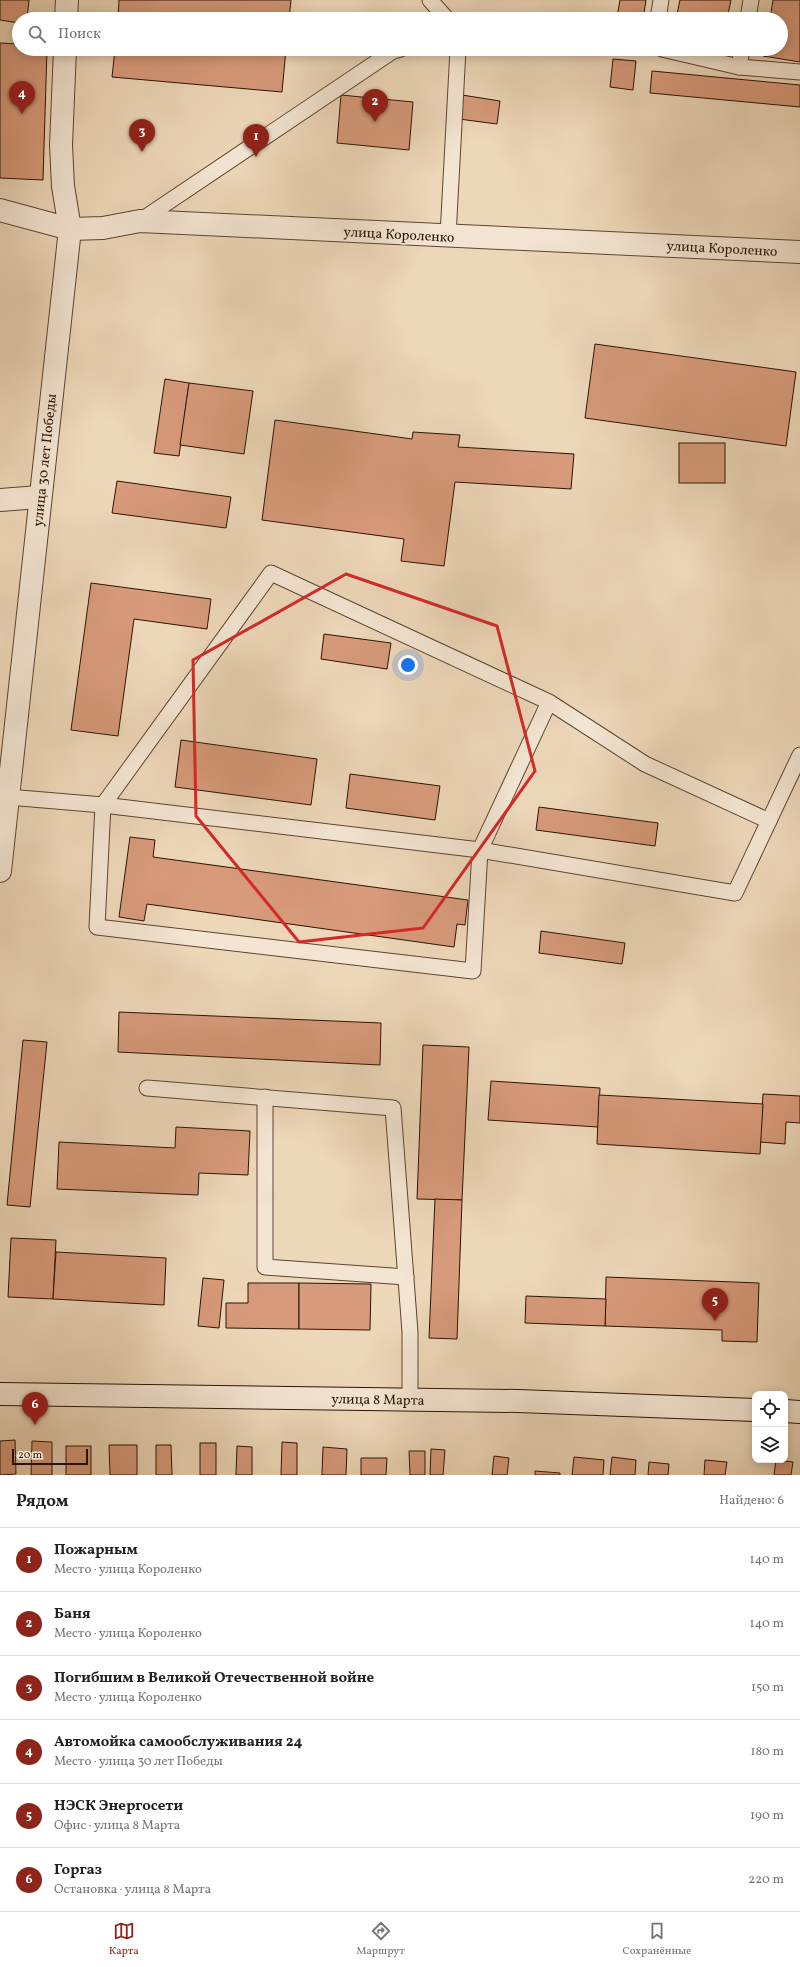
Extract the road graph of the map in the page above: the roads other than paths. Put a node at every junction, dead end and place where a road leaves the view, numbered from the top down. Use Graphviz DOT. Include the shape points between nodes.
graph roads {
  1 [pos="67,0"];
  2 [pos="430,0"];
  3 [pos="661,0"];
  4 [pos="751,0"];
  5 [pos="66,12"];
  6 [pos="441,12"];
  7 [pos="659,12"];
  8 [pos="749,12"];
  9 [pos="65,56"];
  10 [pos="386,56"];
  11 [pos="458,56"];
  12 [pos="692,56"];
  13 [pos="741,56"];
  14 [pos="739,67"];
  15 [pos="800,72"];
  16 [pos="0,210"];
  17 [pos="140,221"];
  18 [pos="70,229"];
  19 [pos="448,236"];
  20 [pos="800,252"];
  21 [pos="39,497"];
  22 [pos="0,500"];
  23 [pos="549,702"];
  24 [pos="800,755"];
  25 [pos="8,797"];
  26 [pos="103,805"];
  27 [pos="769,821"];
  28 [pos="480,850"];
  29 [pos="0,871"];
  30 [pos="147,1088"];
  31 [pos="265,1097"];
  32 [pos="406,1277"];
  33 [pos="0,1394"];
  34 [pos="410,1399"];
  35 [pos="752,1410"];
  36 [pos="788,1412"];
  37 [pos="800,1412"];
  1 -- 5 [label="street"];
  2 -- 6 [label="lane"];
  3 -- 7 [label="lane"];
  4 -- 8 [label="lane"];
  9 -- 18 [label="street, улица 30 лет Победы" via="61,145 63,186"];
  10 -- 17 [label="lane"];
  11 -- 19 [label="lane"];
  12 -- 14 [label="lane"];
  13 -- 14 [label="lane"];
  14 -- 15 [label="lane"];
  16 -- 18 [label="street, улица Короленко"];
  17 -- 18 [label="street, улица Короленко" via="103,228"];
  17 -- 19 [label="street, улица Короленко"];
  18 -- 21 [label="street, улица 30 лет Победы"];
  19 -- 20 [label="street, улица Короленко"];
  21 -- 22 [label="street"];
  21 -- 25 [label="street, улица 30 лет Победы"];
  23 -- 26 [label="lane" via="271,573"];
  23 -- 27 [label="lane" via="645,764"];
  23 -- 28 [label="lane"];
  24 -- 27 [label="lane"];
  25 -- 26 [label="lane"];
  25 -- 29 [label="street, улица 30 лет Победы"];
  26 -- 28 [label="lane"];
  26 -- 28 [label="lane" via="97,927 473,971"];
  27 -- 28 [label="lane" via="735,893"];
  30 -- 31 [label="lane"];
  31 -- 32 [label="lane" via="393,1108"];
  31 -- 32 [label="lane" via="265,1267"];
  32 -- 34 [label="lane" via="410,1332"];
  33 -- 34 [label="street, улица 8 Марта"];
  34 -- 35 [label="street, улица 8 Марта"];
  36 -- 37 [label="street"];
}
